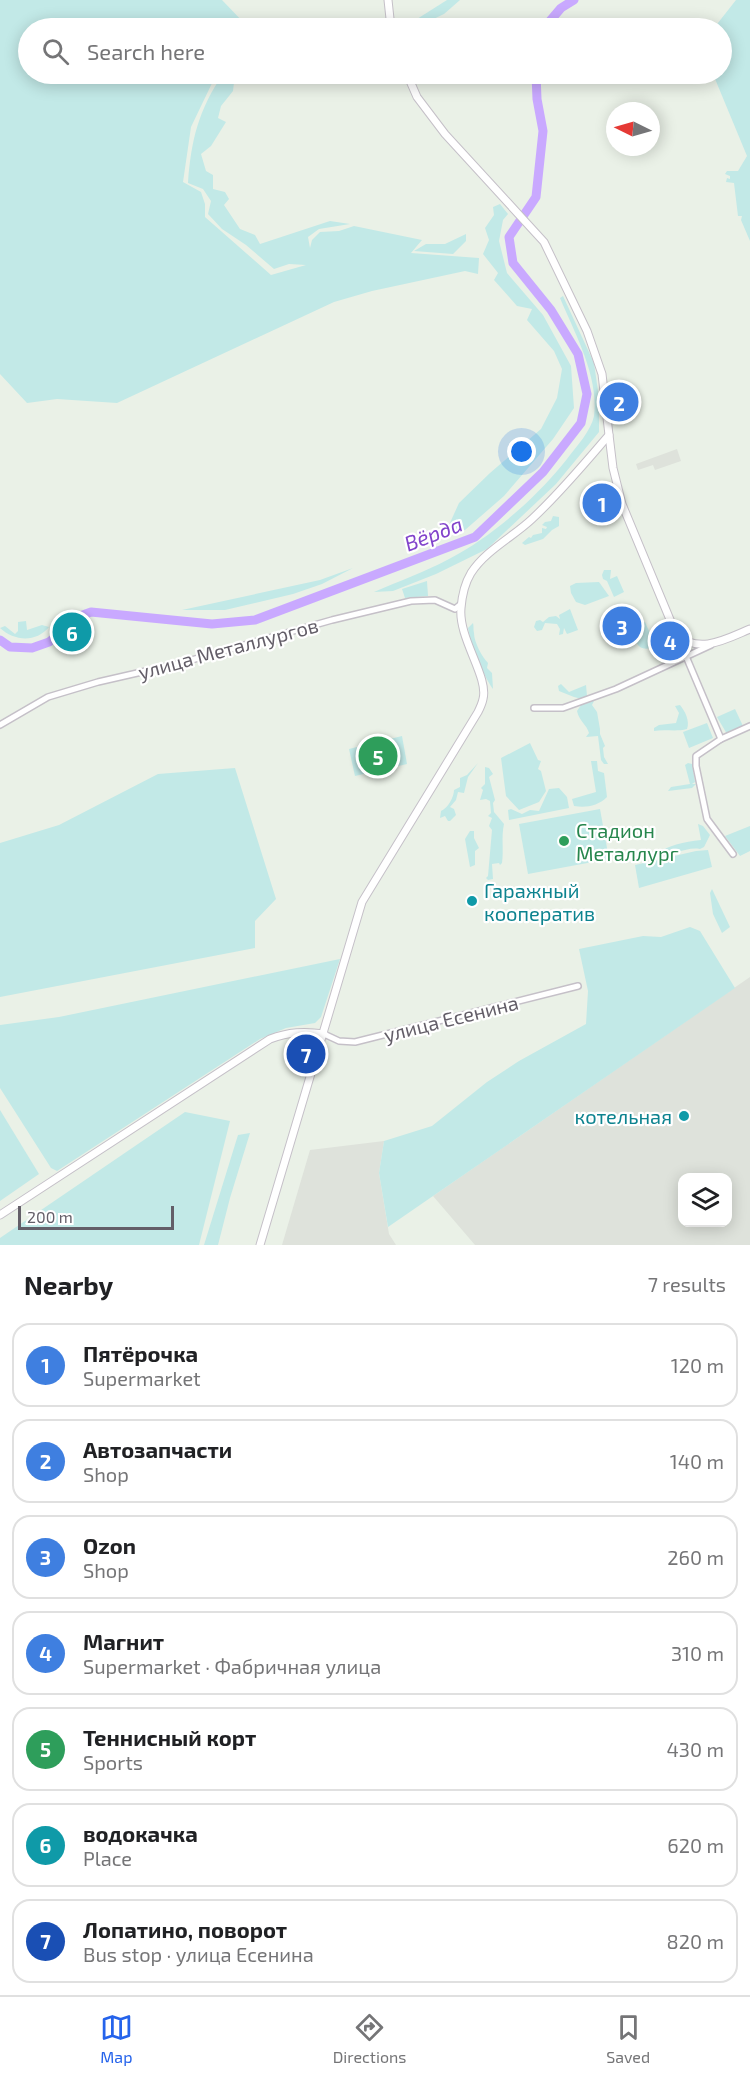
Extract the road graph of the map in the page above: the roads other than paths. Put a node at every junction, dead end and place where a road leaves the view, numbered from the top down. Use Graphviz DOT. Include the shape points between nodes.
graph roads {
  1 [pos="388,0"];
  2 [pos="390,18"];
  3 [pos="411,84"];
  4 [pos="609,435"];
  5 [pos="462,604"];
  6 [pos="750,629"];
  7 [pos="676,634"];
  8 [pos="716,643"];
  9 [pos="685,656"];
  10 [pos="534,708"];
  11 [pos="0,725"];
  12 [pos="750,726"];
  13 [pos="721,739"];
  14 [pos="733,854"];
  15 [pos="578,986"];
  16 [pos="324,1034"];
  17 [pos="0,1215"];
  18 [pos="260,1245"];
  1 -- 2 [label="street"];
  3 -- 4 [label="street" via="445,134 544,242 587,331 602,374"];
  4 -- 5 [label="street" via="531,521 479,563 468,580"];
  4 -- 7 [label="street" via="622,504"];
  5 -- 11 [label="street, улица Металлургов" via="455,609 435,600 411,601 332,620 48,697"];
  5 -- 16 [label="street" via="461,626 484,686 484,698 362,902"];
  6 -- 8 [label="street"];
  7 -- 8 [label="street" via="692,644"];
  7 -- 9 [label="street"];
  8 -- 9 [label="street"];
  9 -- 10 [label="street" via="616,689 563,708"];
  9 -- 13 [label="street"];
  12 -- 13 [label="street"];
  13 -- 14 [label="street" via="696,756 696,766 707,819"];
  15 -- 16 [label="street, улица Есенина" via="354,1042"];
  16 -- 17 [label="street" via="302,1031 270,1040"];
  16 -- 18 [label="street"];
}
